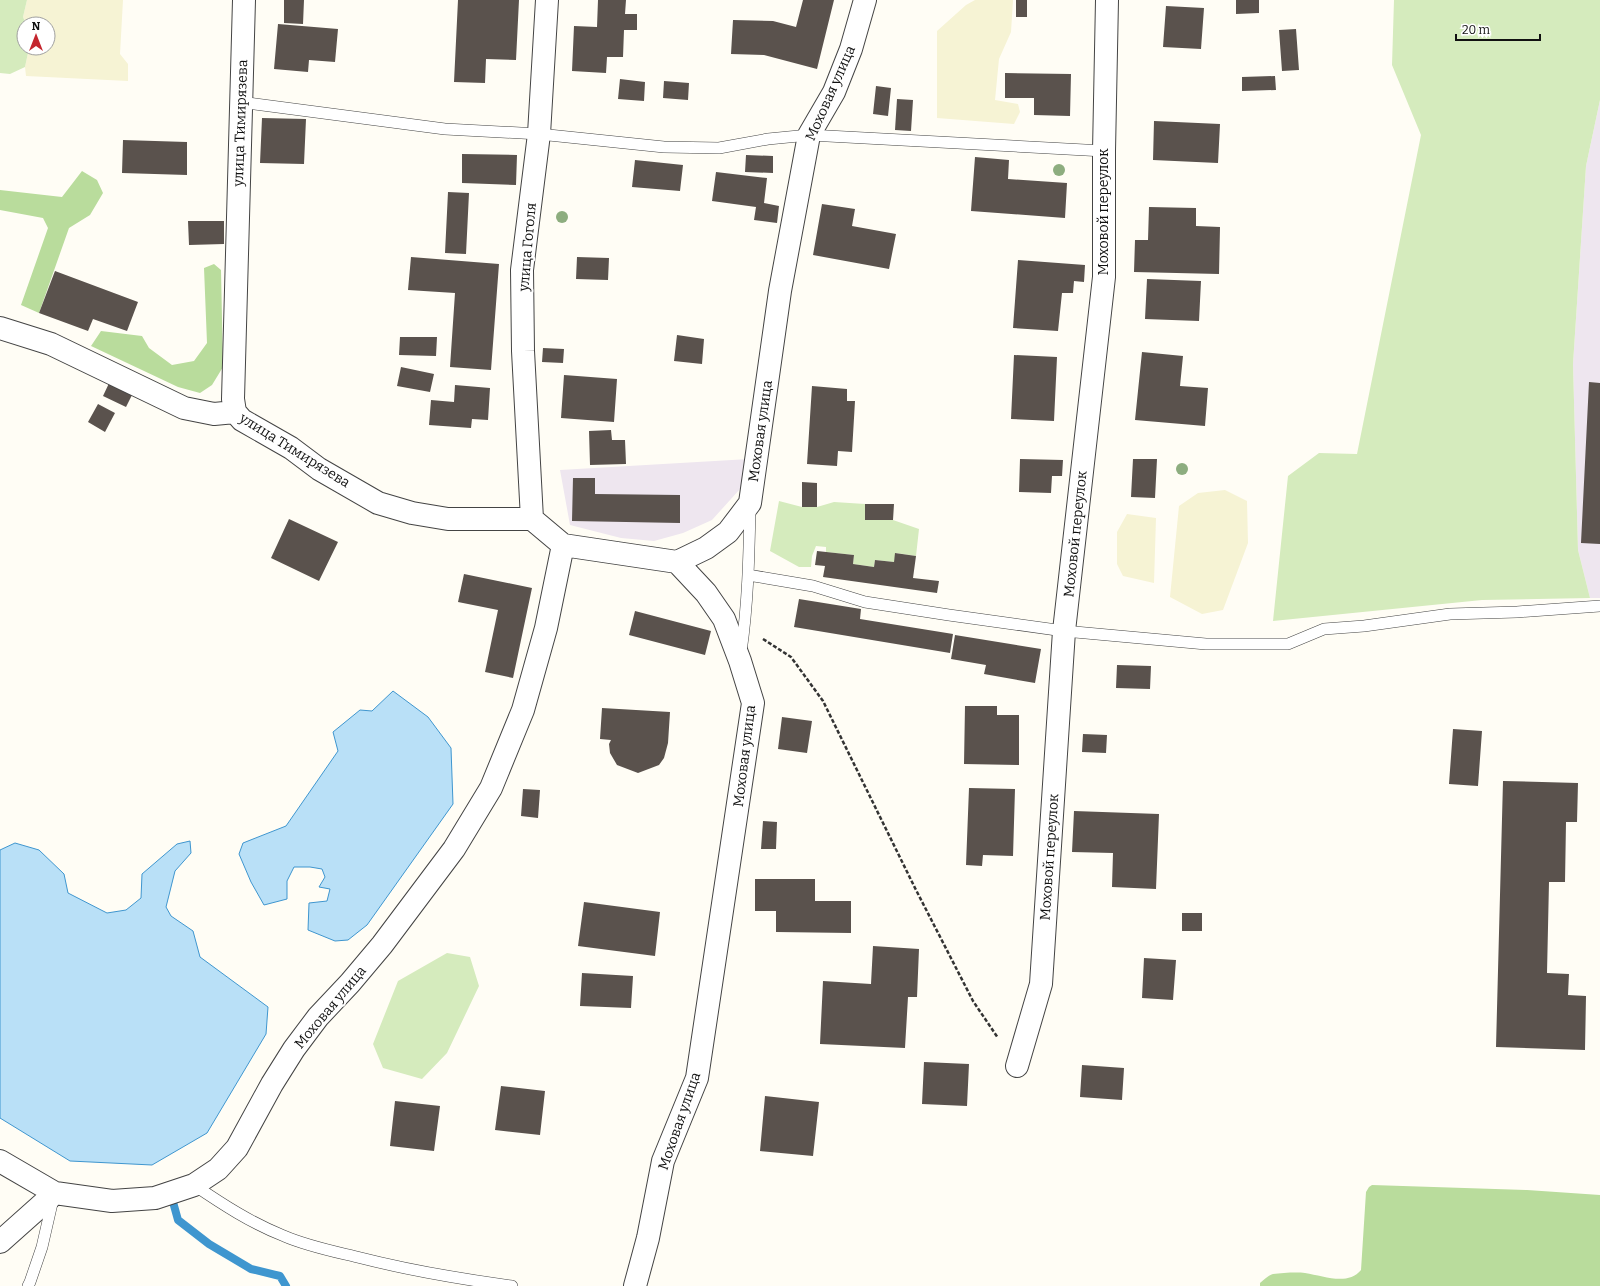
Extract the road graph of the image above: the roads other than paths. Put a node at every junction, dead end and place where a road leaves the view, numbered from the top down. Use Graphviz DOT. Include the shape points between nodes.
graph roads {
  1 [pos="244,0"];
  2 [pos="547,0"];
  3 [pos="865,0"];
  4 [pos="1107,0"];
  5 [pos="240,102"];
  6 [pos="539,134"];
  7 [pos="809,135"];
  8 [pos="1104,151"];
  9 [pos="0,328"];
  10 [pos="235,412"];
  11 [pos="750,503"];
  12 [pos="532,519"];
  13 [pos="564,545"];
  14 [pos="678,562"];
  15 [pos="748,575"];
  16 [pos="1600,606"];
  17 [pos="1064,631"];
  18 [pos="740,661"];
  19 [pos="1017,1066"];
  20 [pos="0,1161"];
  21 [pos="194,1185"];
  22 [pos="55,1193"];
  23 [pos="0,1242"];
  24 [pos="28,1286"];
  25 [pos="512,1286"];
  26 [pos="635,1286"];
  1 -- 5 [label="street, улица Тимирязева"];
  2 -- 6 [label="street, улица Гоголя"];
  3 -- 7 [label="street, Моховая улица" via="851,49 834,92"];
  4 -- 8 [label="street, Моховой переулок"];
  5 -- 6 [label="lane" via="444,129"];
  5 -- 10 [label="street, улица Тимирязева" via="233,399"];
  6 -- 7 [label="lane" via="664,147 719,148 768,138"];
  6 -- 12 [label="street, улица Гоголя" via="522,270 523,351"];
  7 -- 8 [label="lane"];
  7 -- 11 [label="street, Моховая улица" via="780,291"];
  8 -- 17 [label="street, Моховой переулок" via="1104,277"];
  9 -- 10 [label="street" via="51,344 184,408 214,414"];
  10 -- 12 [label="street, улица Тимирязева" via="242,420 378,503 412,513 448,519"];
  11 -- 14 [label="street, Моховая улица" via="728,532 706,548"];
  11 -- 15 [label="lane"];
  12 -- 13 [label="street"];
  13 -- 14 [label="street"];
  13 -- 21 [label="street, Моховая улица" via="546,628 523,710 491,788 454,849 382,945 318,1017 294,1049 237,1148 218,1169"];
  14 -- 18 [label="street, Моховая улица" via="706,593 724,619"];
  15 -- 17 [label="lane" via="813,586 865,602"];
  15 -- 18 [label="lane"];
  16 -- 17 [label="lane" via="1450,614 1324,629 1288,644 1206,644"];
  17 -- 19 [label="street, Моховой переулок" via="1041,984"];
  18 -- 26 [label="street, Моховая улица" via="753,703 697,1078 663,1161 648,1238"];
  20 -- 22 [label="street"];
  21 -- 22 [label="street, Моховая улица" via="155,1198 112,1201"];
  21 -- 25 [label="lane" via="242,1216 284,1236 328,1250 457,1279"];
  22 -- 23 [label="street"];
  22 -- 24 [label="lane" via="42,1247"];
}
